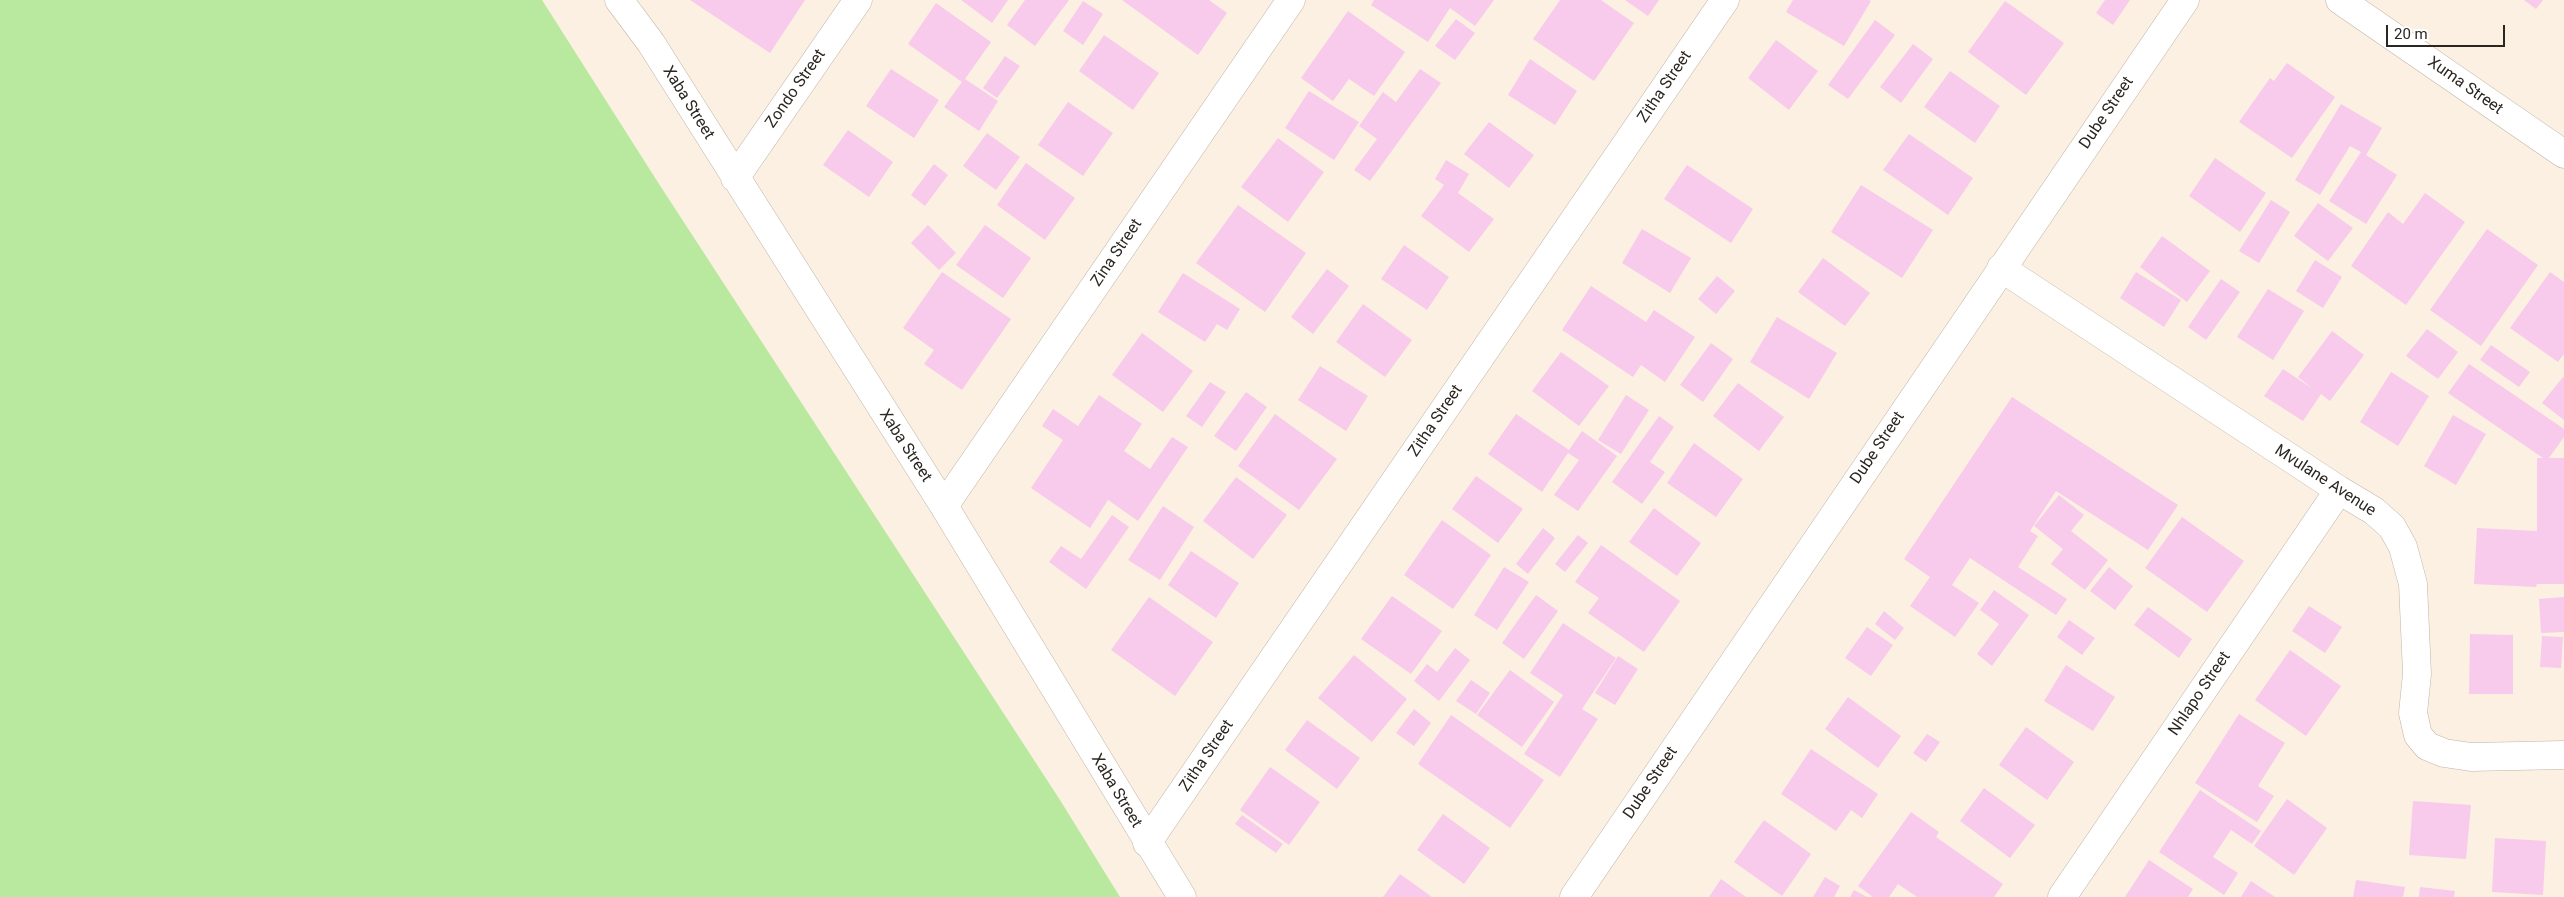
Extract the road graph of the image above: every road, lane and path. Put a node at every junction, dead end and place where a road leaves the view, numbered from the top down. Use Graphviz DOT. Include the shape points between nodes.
graph roads {
  1 [pos="619,0"];
  2 [pos="858,0"];
  3 [pos="1291,0"];
  4 [pos="1725,0"];
  5 [pos="2185,0"];
  6 [pos="2340,0"];
  7 [pos="2564,154"];
  8 [pos="734,178"];
  9 [pos="2001,268"];
  10 [pos="2339,490"];
  11 [pos="944,506"];
  12 [pos="2564,755"];
  13 [pos="1148,843"];
  14 [pos="1182,897"];
  15 [pos="1574,897"];
  16 [pos="2062,897"];
  1 -- 8 [label="street, Xaba Street" via="651,43"];
  2 -- 8 [label="street, Zondo Street"];
  3 -- 11 [label="street, Zina Street"];
  4 -- 13 [label="street, Zitha Street"];
  5 -- 9 [label="street, Dube Street"];
  6 -- 7 [label="street, Xuma Street"];
  8 -- 11 [label="street, Xaba Street"];
  9 -- 10 [label="street, Mvulane Avenue"];
  9 -- 15 [label="street, Dube Street"];
  10 -- 12 [label="street, Mvulane Avenue" via="2374,511 2392,527 2403,547 2413,584 2417,674 2413,713 2418,735 2427,746 2444,753 2471,757"];
  10 -- 16 [label="street, Nhlapo Street"];
  11 -- 13 [label="street, Xaba Street"];
  13 -- 14 [label="street, Xaba Street"];
}
